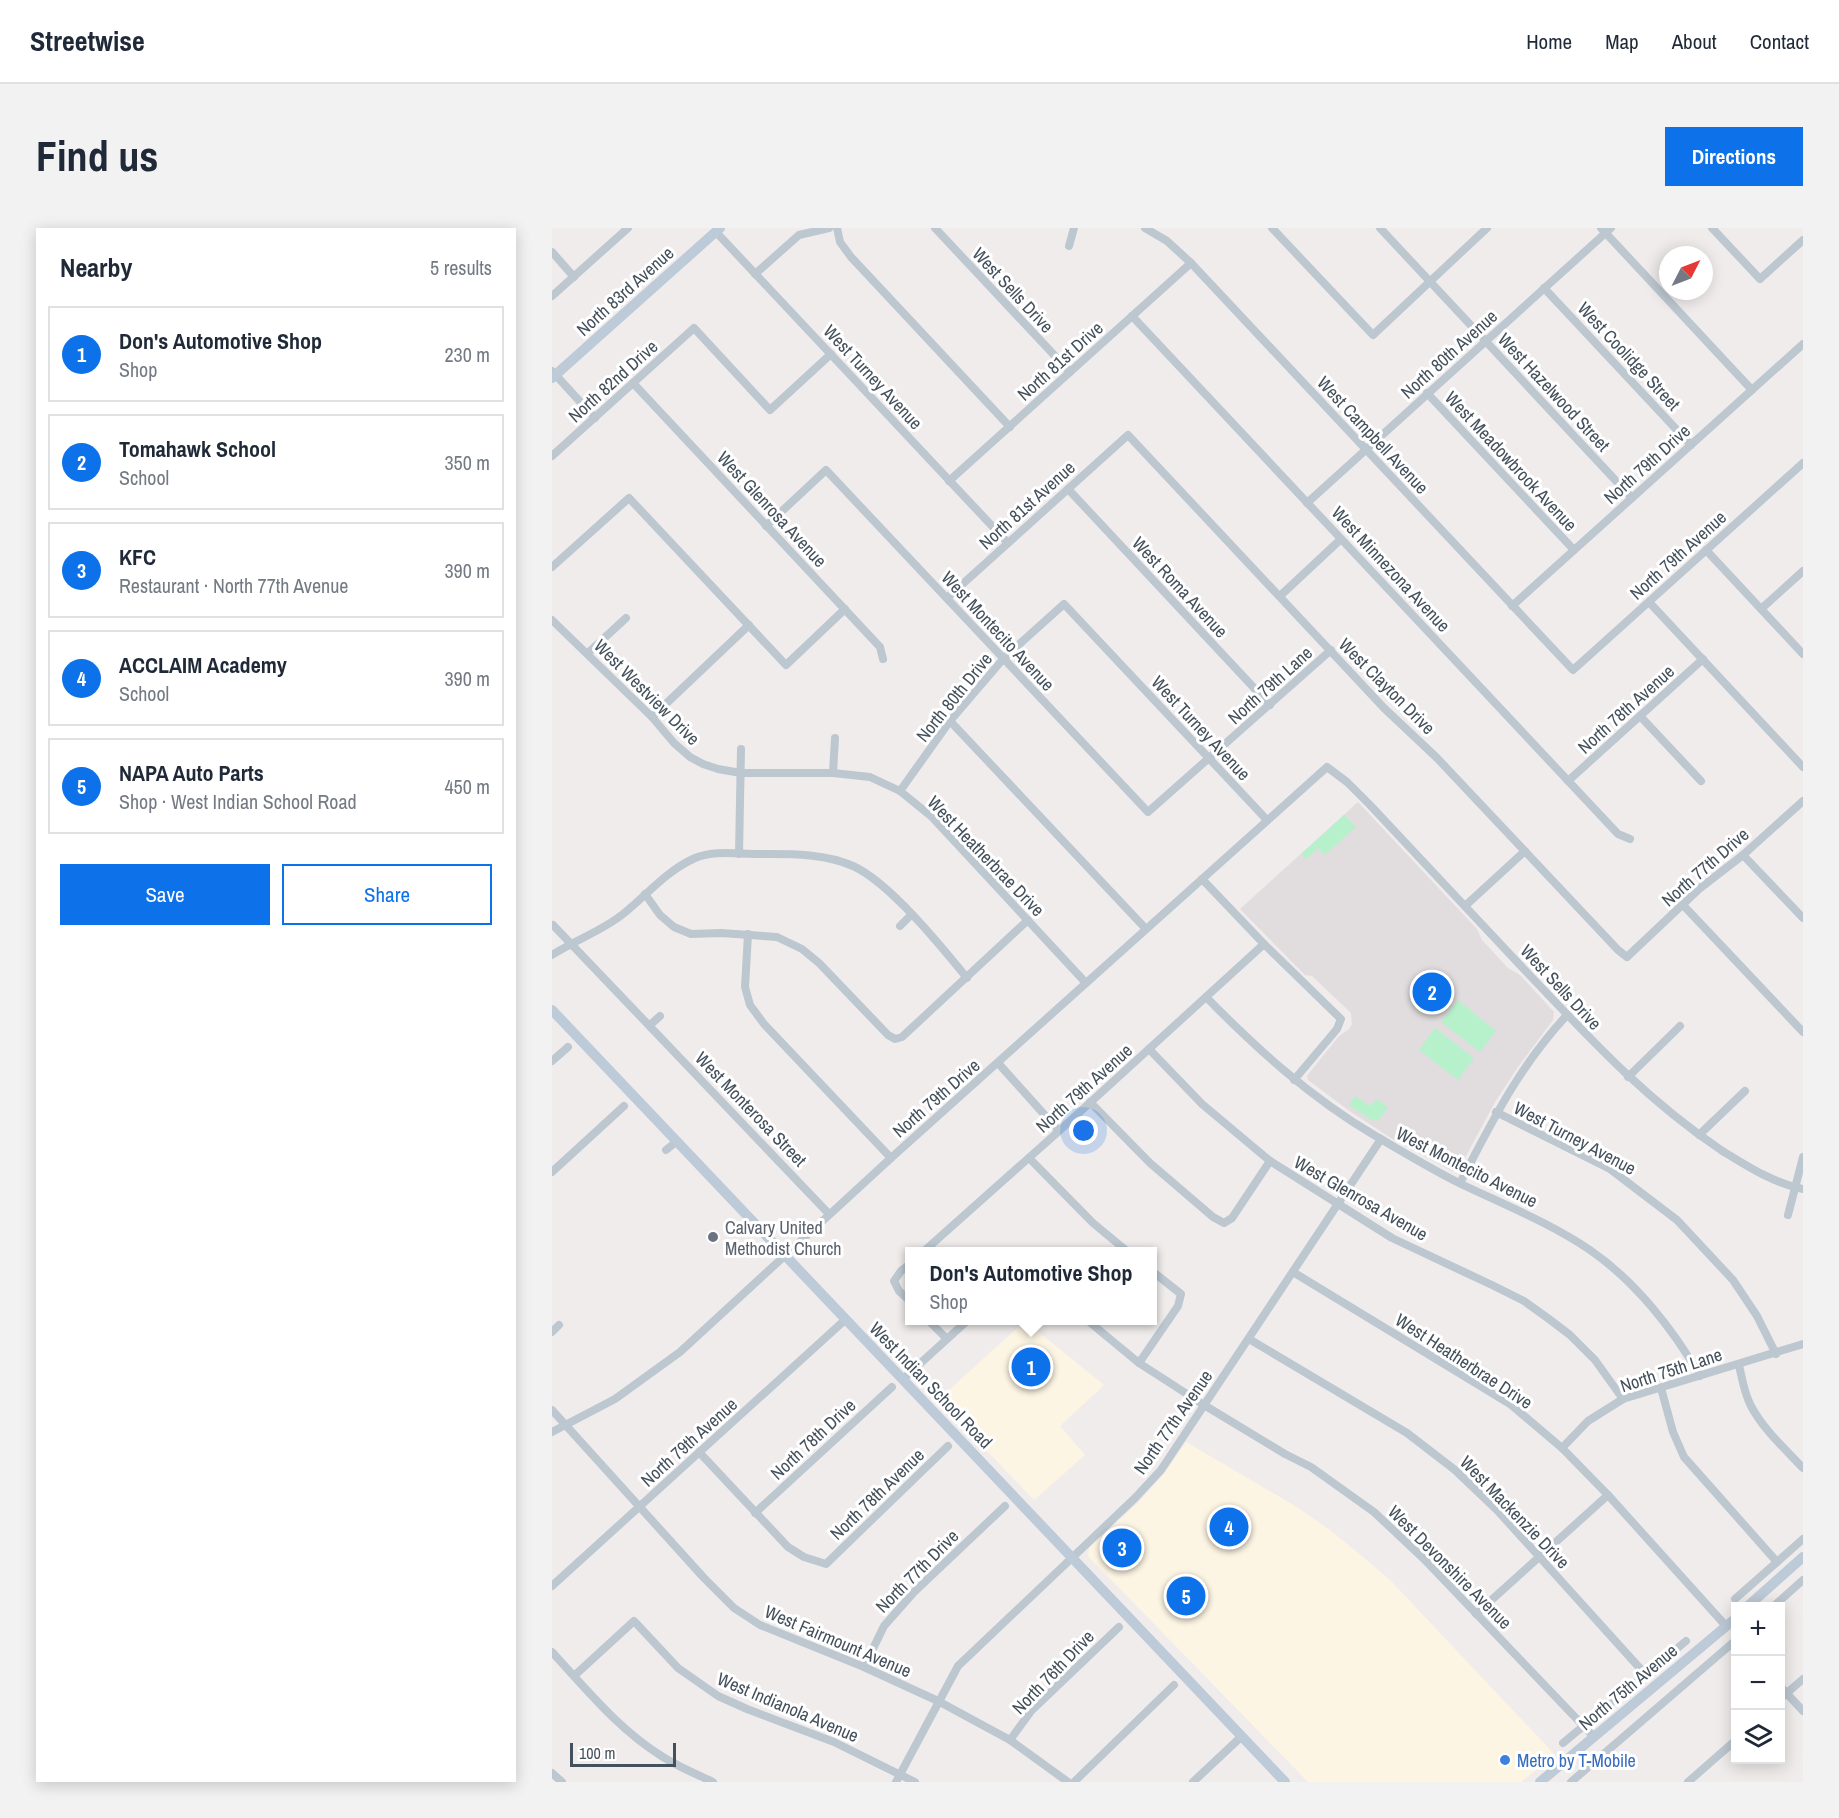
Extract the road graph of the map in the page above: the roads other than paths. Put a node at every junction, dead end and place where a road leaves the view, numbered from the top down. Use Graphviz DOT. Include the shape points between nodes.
graph roads {
  1 [pos="628,228"];
  2 [pos="829,228"];
  3 [pos="837,228"];
  4 [pos="934,228"];
  5 [pos="1074,228"];
  6 [pos="1145,228"];
  7 [pos="1272,228"];
  8 [pos="1380,228"];
  9 [pos="1487,228"];
  10 [pos="1712,228"];
  11 [pos="718,230"];
  12 [pos="1606,230"];
  13 [pos="1803,240"];
  14 [pos="1069,246"];
  15 [pos="552,252"];
  16 [pos="1191,263"];
  17 [pos="755,274"];
  18 [pos="574,276"];
  19 [pos="1430,281"];
  20 [pos="1544,288"];
  21 [pos="552,296"];
  22 [pos="1132,316"];
  23 [pos="1486,341"];
  24 [pos="1803,344"];
  25 [pos="831,354"];
  26 [pos="1070,372"];
  27 [pos="553,375"];
  28 [pos="633,383"];
  29 [pos="1752,390"];
  30 [pos="1427,393"];
  31 [pos="595,418"];
  32 [pos="1010,426"];
  33 [pos="1128,435"];
  34 [pos="1691,444"];
  35 [pos="1365,449"];
  36 [pos="552,456"];
  37 [pos="1803,463"];
  38 [pos="949,481"];
  39 [pos="1068,489"];
  40 [pos="1632,498"];
  41 [pos="1307,502"];
  42 [pos="766,526"];
  43 [pos="1341,539"];
  44 [pos="1008,543"];
  45 [pos="1574,550"];
  46 [pos="1706,550"];
  47 [pos="552,567"];
  48 [pos="1803,571"];
  49 [pos="1280,596"];
  50 [pos="947,598"];
  51 [pos="1649,602"];
  52 [pos="1064,604"];
  53 [pos="1512,606"];
  54 [pos="845,609"];
  55 [pos="1761,609"];
  56 [pos="626,618"];
  57 [pos="552,620"];
  58 [pos="749,625"];
  59 [pos="1331,650"];
  60 [pos="588,653"];
  61 [pos="1803,654"];
  62 [pos="1004,658"];
  63 [pos="883,659"];
  64 [pos="1703,659"];
  65 [pos="1573,670"];
  66 [pos="1270,705"];
  67 [pos="1640,716"];
  68 [pos="652,717"];
  69 [pos="950,721"];
  70 [pos="835,738"];
  71 [pos="741,749"];
  72 [pos="1210,759"];
  73 [pos="1327,767"];
  74 [pos="1803,767"];
  75 [pos="741,772"];
  76 [pos="833,772"];
  77 [pos="1568,781"];
  78 [pos="1701,781"];
  79 [pos="900,791"];
  80 [pos="1803,801"];
  81 [pos="1148,812"];
  82 [pos="1267,820"];
  83 [pos="1630,839"];
  84 [pos="1525,851"];
  85 [pos="739,854"];
  86 [pos="1743,855"];
  87 [pos="1202,879"];
  88 [pos="645,894"];
  89 [pos="1683,905"];
  90 [pos="1465,906"];
  91 [pos="1800,908"];
  92 [pos="911,915"];
  93 [pos="1803,918"];
  94 [pos="1028,920"];
  95 [pos="553,925"];
  96 [pos="900,926"];
  97 [pos="1146,929"];
  98 [pos="748,934"];
  99 [pos="570,943"];
  100 [pos="1264,944"];
  101 [pos="552,955"];
  102 [pos="1627,957"];
  103 [pos="967,978"];
  104 [pos="1086,983"];
  105 [pos="1206,997"];
  106 [pos="552,1010"];
  107 [pos="1568,1015"];
  108 [pos="660,1016"];
  109 [pos="650,1025"];
  110 [pos="1680,1026"];
  111 [pos="1803,1032"];
  112 [pos="568,1047"];
  113 [pos="1149,1049"];
  114 [pos="552,1061"];
  115 [pos="998,1064"];
  116 [pos="1628,1077"];
  117 [pos="1294,1080"];
  118 [pos="1745,1091"];
  119 [pos="1090,1102"];
  120 [pos="624,1106"];
  121 [pos="1496,1112"];
  122 [pos="1059,1131"];
  123 [pos="1699,1135"];
  124 [pos="1381,1139"];
  125 [pos="677,1141"];
  126 [pos="666,1150"];
  127 [pos="1803,1157"];
  128 [pos="891,1158"];
  129 [pos="1029,1158"];
  130 [pos="1270,1161"];
  131 [pos="552,1172"];
  132 [pos="1460,1183"];
  133 [pos="1799,1188"];
  134 [pos="1337,1204"];
  135 [pos="829,1214"];
  136 [pos="1788,1215"];
  137 [pos="928,1247"];
  138 [pos="1123,1247"];
  139 [pos="786,1256"];
  140 [pos="905,1268"];
  141 [pos="1293,1272"];
  142 [pos="1157,1275"];
  143 [pos="905,1297"];
  144 [pos="846,1319"];
  145 [pos="559,1325"];
  146 [pos="933,1325"];
  147 [pos="963,1325"];
  148 [pos="1094,1325"];
  149 [pos="552,1332"];
  150 [pos="1249,1339"];
  151 [pos="947,1340"];
  152 [pos="1803,1344"];
  153 [pos="1776,1354"];
  154 [pos="1139,1363"];
  155 [pos="1739,1365"];
  156 [pos="1700,1377"];
  157 [pos="903,1379"];
  158 [pos="892,1386"];
  159 [pos="1661,1388"];
  160 [pos="1623,1400"];
  161 [pos="1204,1405"];
  162 [pos="552,1410"];
  163 [pos="566,1425"];
  164 [pos="552,1432"];
  165 [pos="948,1446"];
  166 [pos="1562,1448"];
  167 [pos="699,1452"];
  168 [pos="1803,1468"];
  169 [pos="1608,1495"];
  170 [pos="1005,1506"];
  171 [pos="639,1507"];
  172 [pos="755,1513"];
  173 [pos="1803,1539"];
  174 [pos="1540,1556"];
  175 [pos="1072,1557"];
  176 [pos="1803,1557"];
  177 [pos="1777,1562"];
  178 [pos="1803,1580"];
  179 [pos="552,1586"];
  180 [pos="1735,1599"];
  181 [pos="1752,1602"];
  182 [pos="1778,1602"];
  183 [pos="1476,1614"];
  184 [pos="1731,1622"];
  185 [pos="1726,1626"];
  186 [pos="1119,1627"];
  187 [pos="1686,1641"];
  188 [pos="1731,1645"];
  189 [pos="552,1652"];
  190 [pos="864,1667"];
  191 [pos="1646,1675"];
  192 [pos="574,1676"];
  193 [pos="1803,1679"];
  194 [pos="1174,1685"];
  195 [pos="1785,1695"];
  196 [pos="1785,1697"];
  197 [pos="938,1701"];
  198 [pos="1803,1711"];
  199 [pos="1584,1726"];
  200 [pos="1242,1736"];
  201 [pos="1594,1737"];
  202 [pos="1010,1740"];
  203 [pos="1563,1743"];
  204 [pos="1731,1744"];
  205 [pos="552,1773"];
  206 [pos="900,1774"];
  207 [pos="562,1782"];
  208 [pos="713,1782"];
  209 [pos="896,1782"];
  210 [pos="915,1782"];
  211 [pos="1068,1782"];
  212 [pos="1074,1782"];
  213 [pos="1193,1782"];
  214 [pos="1285,1782"];
  215 [pos="1540,1782"];
  216 [pos="1571,1782"];
  217 [pos="1688,1782"];
  1 -- 18 [label="street"];
  2 -- 17 [label="street" via="800,235"];
  3 -- 32 [label="street" via="840,242 851,257"];
  4 -- 26 [label="street, West Sells Drive"];
  5 -- 14 [label="street"];
  6 -- 16 [label="street, West Campbell Avenue"];
  7 -- 19 [label="street" via="1373,335"];
  8 -- 19 [label="street, West Hazelwood Street"];
  9 -- 19 [label="street"];
  10 -- 13 [label="street" via="1760,279"];
  11 -- 17 [label="street, West Turney Avenue"];
  11 -- 27 [label="main road, North 83rd Avenue"];
  12 -- 20 [label="street, North 80th Avenue"];
  12 -- 29 [label="street"];
  15 -- 18 [label="street"];
  16 -- 22 [label="street, North 81st Drive"];
  16 -- 35 [label="street, West Campbell Avenue"];
  17 -- 25 [label="street, West Turney Avenue"];
  18 -- 21 [label="street"];
  19 -- 23 [label="street, West Hazelwood Street"];
  20 -- 23 [label="street, North 80th Avenue"];
  20 -- 34 [label="street, West Coolidge Street"];
  22 -- 26 [label="street, North 81st Drive"];
  22 -- 41 [label="street, West Minnezona Avenue"];
  23 -- 30 [label="street, North 80th Avenue"];
  23 -- 40 [label="street, West Hazelwood Street"];
  24 -- 29 [label="street, North 79th Drive"];
  25 -- 28 [label="street, North 82nd Drive" via="770,411 694,328"];
  25 -- 38 [label="street, West Turney Avenue"];
  26 -- 32 [label="street, North 81st Drive"];
  27 -- 31 [label="street"];
  28 -- 31 [label="street, North 82nd Drive"];
  28 -- 42 [label="street, West Glenrosa Avenue"];
  29 -- 34 [label="street, North 79th Drive"];
  30 -- 35 [label="street, North 80th Avenue"];
  30 -- 45 [label="street, West Meadowbrook Avenue"];
  31 -- 36 [label="street, North 82nd Drive"];
  32 -- 38 [label="street, North 81st Drive"];
  33 -- 39 [label="street, North 81st Avenue"];
  33 -- 49 [label="street, West Clayton Drive"];
  34 -- 40 [label="street, North 79th Drive"];
  35 -- 41 [label="street, North 80th Avenue"];
  35 -- 53 [label="street, West Campbell Avenue"];
  37 -- 46 [label="street, North 79th Avenue"];
  38 -- 44 [label="street, West Turney Avenue"];
  39 -- 44 [label="street, North 81st Avenue"];
  39 -- 66 [label="street, West Roma Avenue"];
  40 -- 45 [label="street, North 79th Drive"];
  41 -- 43 [label="street, West Minnezona Avenue"];
  42 -- 50 [label="street, West Montecito Avenue" via="826,470"];
  42 -- 54 [label="street, West Glenrosa Avenue"];
  43 -- 49 [label="street"];
  43 -- 77 [label="street, West Minnezona Avenue"];
  44 -- 50 [label="street, North 81st Avenue"];
  45 -- 53 [label="street, North 79th Drive"];
  46 -- 51 [label="street, North 79th Avenue"];
  46 -- 55 [label="street"];
  47 -- 58 [label="street" via="629,498"];
  48 -- 55 [label="street"];
  49 -- 59 [label="street, West Clayton Drive"];
  50 -- 62 [label="street, West Montecito Avenue"];
  51 -- 64 [label="street"];
  51 -- 65 [label="street, North 79th Avenue"];
  52 -- 62 [label="street, North 80th Drive"];
  52 -- 72 [label="street, West Turney Avenue"];
  53 -- 65 [label="street, West Campbell Avenue"];
  54 -- 58 [label="street" via="786,665"];
  54 -- 63 [label="street, West Glenrosa Avenue" via="880,647"];
  55 -- 61 [label="street"];
  56 -- 60 [label="street"];
  57 -- 60 [label="street, West Westview Drive"];
  58 -- 68 [label="street"];
  59 -- 66 [label="street, North 79th Lane"];
  59 -- 84 [label="street, West Clayton Drive"];
  60 -- 68 [label="street, West Westview Drive"];
  62 -- 69 [label="street, North 80th Drive"];
  62 -- 81 [label="street, West Montecito Avenue"];
  64 -- 67 [label="street, North 78th Avenue"];
  64 -- 74 [label="street"];
  66 -- 72 [label="street, North 79th Lane"];
  67 -- 77 [label="street, North 78th Avenue"];
  67 -- 78 [label="street"];
  68 -- 75 [label="street, West Westview Drive" via="690,757 718,769"];
  69 -- 79 [label="street, North 80th Drive"];
  69 -- 97 [label="street"];
  70 -- 76 [label="street"];
  71 -- 75 [label="street"];
  72 -- 81 [label="street, North 79th Lane"];
  72 -- 82 [label="street, West Turney Avenue"];
  73 -- 82 [label="street, North 79th Drive"];
  73 -- 90 [label="street, West Sells Drive" via="1370,805"];
  75 -- 76 [label="street, West Heatherbrae Drive"];
  75 -- 85 [label="street"];
  76 -- 79 [label="street, West Heatherbrae Drive" via="870,777"];
  77 -- 83 [label="street, West Minnezona Avenue" via="1618,834"];
  79 -- 94 [label="street, West Heatherbrae Drive" via="932,817"];
  80 -- 86 [label="street, North 77th Drive"];
  82 -- 87 [label="street, North 79th Drive"];
  84 -- 90 [label="street"];
  84 -- 102 [label="street, West Clayton Drive"];
  85 -- 88 [label="street" via="698,857 677,867"];
  85 -- 92 [label="street" via="798,854 853,866 872,878"];
  86 -- 89 [label="street, North 77th Drive"];
  86 -- 91 [label="street"];
  87 -- 97 [label="street, North 79th Drive"];
  87 -- 100 [label="street"];
  88 -- 98 [label="street" via="660,915 691,934"];
  88 -- 99 [label="street" via="606,926"];
  89 -- 102 [label="street, North 77th Drive"];
  89 -- 111 [label="street"];
  90 -- 107 [label="street, West Sells Drive"];
  91 -- 93 [label="street"];
  92 -- 96 [label="street"];
  92 -- 103 [label="street"];
  94 -- 103 [label="street"];
  94 -- 104 [label="street, West Heatherbrae Drive"];
  95 -- 99 [label="street, West Monterosa Street"];
  97 -- 104 [label="street, North 79th Drive"];
  98 -- 103 [label="street" via="777,937 802,949 895,1039"];
  98 -- 128 [label="street" via="745,987 750,1005"];
  99 -- 101 [label="street"];
  99 -- 109 [label="street, West Monterosa Street"];
  100 -- 105 [label="street, North 79th Avenue"];
  100 -- 117 [label="street" via="1341,1019"];
  104 -- 115 [label="street, North 79th Drive"];
  105 -- 113 [label="street, North 79th Avenue"];
  105 -- 117 [label="street, West Montecito Avenue"];
  106 -- 125 [label="main road, West Indian School Road"];
  107 -- 116 [label="street, West Sells Drive"];
  107 -- 121 [label="street" via="1518,1076"];
  108 -- 109 [label="street"];
  109 -- 135 [label="street, West Monterosa Street"];
  110 -- 116 [label="street"];
  112 -- 114 [label="street"];
  113 -- 119 [label="street, North 79th Avenue"];
  113 -- 130 [label="street, West Glenrosa Avenue" via="1202,1104"];
  115 -- 122 [label="street"];
  115 -- 128 [label="street, North 79th Drive"];
  116 -- 123 [label="street, West Sells Drive"];
  117 -- 124 [label="street, West Montecito Avenue"];
  118 -- 123 [label="street"];
  119 -- 122 [label="street, North 79th Avenue"];
  119 -- 130 [label="street" via="1150,1163 1224,1224"];
  120 -- 131 [label="street"];
  121 -- 132 [label="street"];
  121 -- 153 [label="street, West Turney Avenue" via="1610,1169 1677,1220 1733,1280"];
  122 -- 129 [label="street, North 79th Avenue"];
  123 -- 133 [label="street, West Sells Drive" via="1764,1175"];
  124 -- 132 [label="street, West Montecito Avenue"];
  124 -- 134 [label="street, North 77th Avenue"];
  125 -- 126 [label="street"];
  125 -- 139 [label="main road, West Indian School Road"];
  127 -- 133 [label="street"];
  128 -- 135 [label="street, North 79th Drive"];
  129 -- 137 [label="street, North 79th Avenue"];
  129 -- 138 [label="street"];
  130 -- 134 [label="street, West Glenrosa Avenue"];
  132 -- 156 [label="street, West Montecito Avenue" via="1591,1251 1649,1305"];
  133 -- 136 [label="street"];
  134 -- 141 [label="street, North 77th Avenue"];
  134 -- 160 [label="street, West Glenrosa Avenue" via="1392,1238 1524,1301 1570,1335 1595,1360"];
  135 -- 139 [label="street, North 79th Drive"];
  139 -- 144 [label="main road, West Indian School Road"];
  139 -- 163 [label="street, North 79th Drive" via="680,1352 615,1399"];
  140 -- 143 [label="street" via="894,1281"];
  141 -- 150 [label="street, North 77th Avenue"];
  141 -- 166 [label="street, West Heatherbrae Drive" via="1510,1404"];
  142 -- 154 [label="street" via="1180,1294 1178,1306"];
  144 -- 157 [label="main road, West Indian School Road"];
  144 -- 167 [label="street, North 79th Avenue"];
  145 -- 149 [label="street"];
  146 -- 151 [label="street"];
  147 -- 151 [label="street"];
  148 -- 154 [label="street, West Devonshire Avenue"];
  150 -- 161 [label="street, North 77th Avenue"];
  150 -- 174 [label="street, West Mackenzie Drive" via="1407,1433 1455,1470"];
  151 -- 157 [label="street"];
  152 -- 153 [label="street, North 75th Lane"];
  153 -- 155 [label="street, North 75th Lane"];
  154 -- 161 [label="street, West Devonshire Avenue"];
  155 -- 156 [label="street, North 75th Lane"];
  155 -- 168 [label="street" via="1750,1406"];
  156 -- 159 [label="street, North 75th Lane"];
  157 -- 175 [label="main road, West Indian School Road"];
  158 -- 172 [label="street, North 78th Drive"];
  159 -- 160 [label="street, North 75th Lane"];
  159 -- 177 [label="street" via="1684,1457"];
  160 -- 166 [label="street, North 75th Lane" via="1588,1421"];
  161 -- 175 [label="street, North 77th Avenue" via="1161,1470"];
  161 -- 183 [label="street, West Devonshire Avenue" via="1311,1467 1374,1512"];
  162 -- 163 [label="street, West Fairmount Avenue"];
  163 -- 164 [label="street, North 79th Drive"];
  163 -- 171 [label="street, West Fairmount Avenue"];
  165 -- 172 [label="street, North 78th Avenue" via="826,1564 788,1547"];
  166 -- 169 [label="street, West Heatherbrae Drive"];
  167 -- 171 [label="street, North 79th Avenue"];
  167 -- 172 [label="street"];
  169 -- 174 [label="street"];
  169 -- 185 [label="street, West Heatherbrae Drive"];
  170 -- 190 [label="street, North 77th Drive" via="914,1592 884,1626"];
  171 -- 179 [label="street, North 79th Avenue"];
  171 -- 190 [label="street, West Fairmount Avenue" via="734,1608 770,1629"];
  173 -- 177 [label="street"];
  174 -- 183 [label="street"];
  174 -- 191 [label="street, West Mackenzie Drive"];
  175 -- 197 [label="street, North 77th Avenue" via="958,1666"];
  175 -- 200 [label="main road, West Indian School Road"];
  176 -- 181 [label="main road"];
  177 -- 180 [label="street"];
  178 -- 182 [label="street"];
  183 -- 199 [label="street, West Devonshire Avenue"];
  184 -- 185 [label="main road, North 75th Avenue"];
  185 -- 201 [label="main road, North 75th Avenue"];
  186 -- 202 [label="street, North 76th Drive" via="1032,1710"];
  187 -- 191 [label="street, North 75th Avenue"];
  188 -- 216 [label="street, North 75th Avenue"];
  189 -- 192 [label="street"];
  190 -- 197 [label="street, West Fairmount Avenue"];
  191 -- 199 [label="street, North 75th Avenue"];
  192 -- 206 [label="street, West Indianola Avenue" via="634,1620 678,1668 718,1696 834,1742"];
  192 -- 208 [label="street" via="606,1712 639,1740"];
  193 -- 195 [label="street"];
  194 -- 212 [label="street"];
  196 -- 198 [label="street"];
  197 -- 202 [label="street, West Fairmount Avenue"];
  197 -- 206 [label="street, North 77th Avenue"];
  199 -- 201 [label="street, West Devonshire Avenue"];
  199 -- 203 [label="street, North 75th Avenue"];
  200 -- 213 [label="street"];
  200 -- 214 [label="main road, West Indian School Road"];
  201 -- 215 [label="main road, North 75th Avenue"];
  202 -- 211 [label="street, West Fairmount Avenue"];
  204 -- 217 [label="street"];
  205 -- 207 [label="street"];
  206 -- 209 [label="street, North 77th Avenue"];
  206 -- 210 [label="street, West Indianola Avenue"];
}
